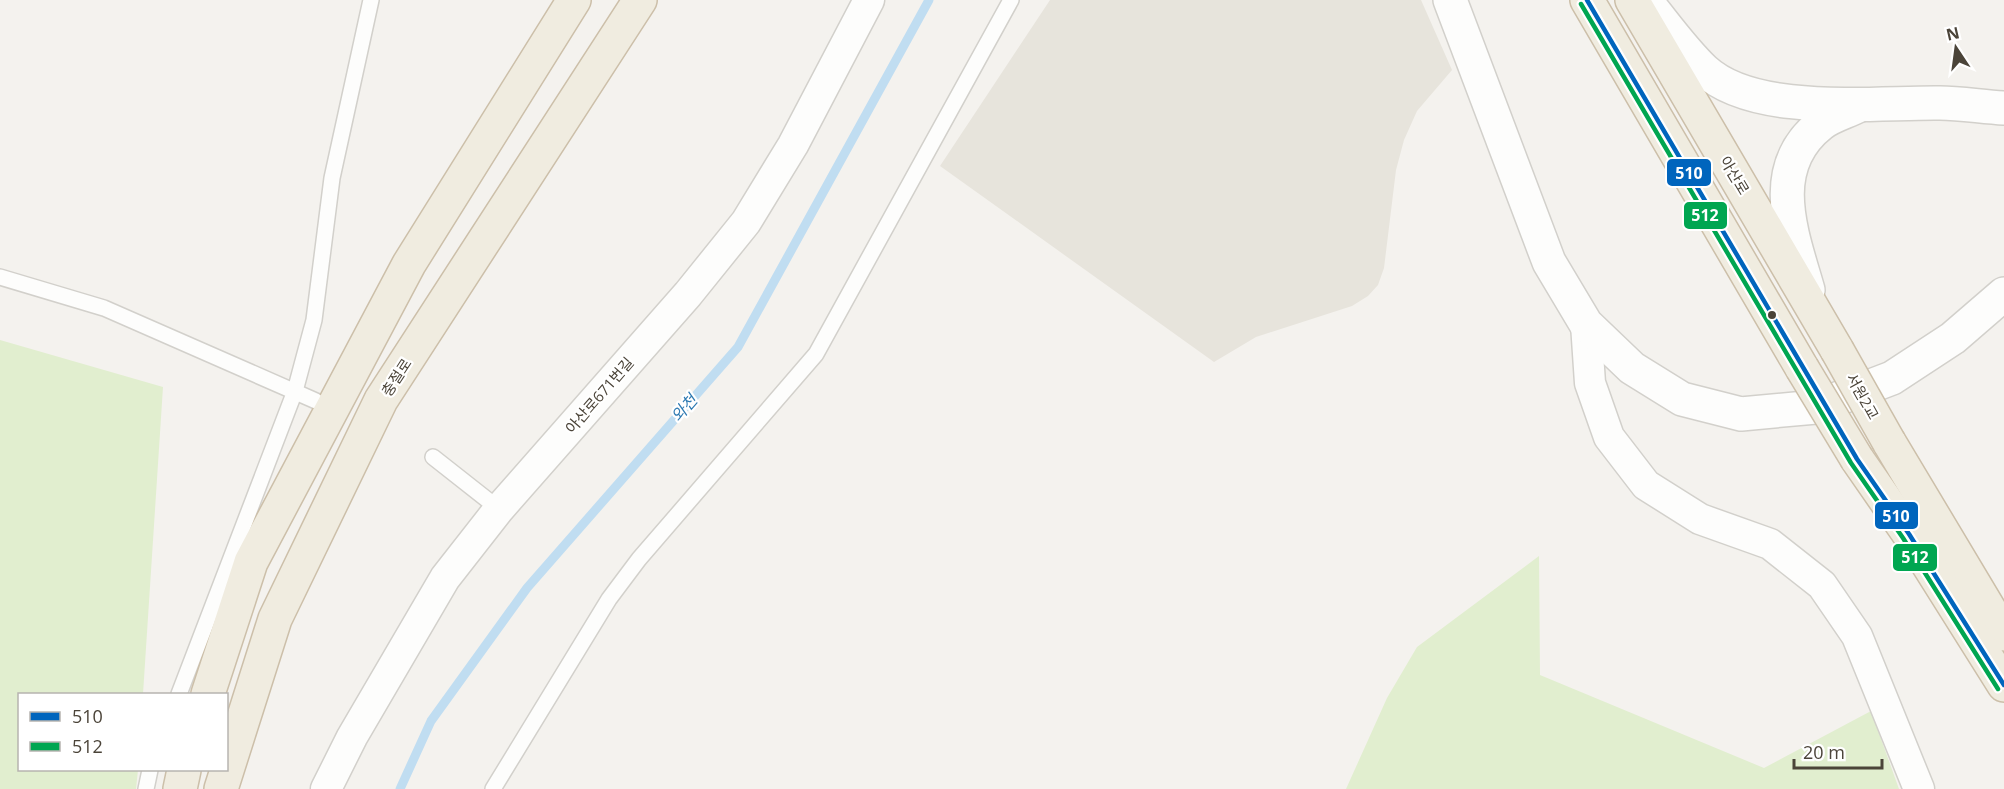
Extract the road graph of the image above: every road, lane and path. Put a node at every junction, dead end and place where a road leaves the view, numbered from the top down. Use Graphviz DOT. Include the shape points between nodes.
graph roads {
  1 [pos="371,0"];
  2 [pos="574,0"];
  3 [pos="640,0"];
  4 [pos="869,0"];
  5 [pos="1011,0"];
  6 [pos="1449,0"];
  7 [pos="1587,0"];
  8 [pos="1632,0"];
  9 [pos="1645,0"];
  10 [pos="1860,105"];
  11 [pos="2004,108"];
  12 [pos="0,277"];
  13 [pos="2004,294"];
  14 [pos="1813,306"];
  15 [pos="1586,324"];
  16 [pos="1838,350"];
  17 [pos="295,391"];
  18 [pos="316,401"];
  19 [pos="433,457"];
  20 [pos="499,508"];
  21 [pos="2004,634"];
  22 [pos="2004,685"];
  23 [pos="179,693"];
  24 [pos="208,693"];
  25 [pos="228,767"];
  26 [pos="150,771"];
  27 [pos="184,771"];
  28 [pos="227,771"];
  29 [pos="147,789"];
  30 [pos="180,789"];
  31 [pos="221,789"];
  32 [pos="326,789"];
  33 [pos="494,789"];
  34 [pos="1919,789"];
  1 -- 17 [label="lane" via="332,178 314,320"];
  2 -- 24 [label="highway" via="409,264 251,562"];
  3 -- 25 [label="highway, 충절로" via="381,400 275,619"];
  4 -- 20 [label="street, 아산로671번길" via="793,145 746,222 688,294"];
  5 -- 33 [label="lane" via="816,354 609,599"];
  6 -- 15 [label="street" via="1549,262"];
  7 -- 22 [label="highway, bridge" via="1857,459"];
  8 -- 14 [label="highway, 아산로"];
  9 -- 10 [label="street" via="1705,71 1744,93"];
  10 -- 11 [label="street" via="1941,103"];
  10 -- 14 [label="street" via="1821,124 1795,152 1786,185 1789,220"];
  12 -- 17 [label="lane" via="104,308"];
  13 -- 15 [label="street" via="1953,338 1892,378 1816,407 1741,414 1682,399 1632,368"];
  14 -- 16 [label="highway, 아산로"];
  15 -- 34 [label="street" via="1590,383 1610,437 1646,485 1700,519 1770,544 1822,585 1857,636"];
  16 -- 21 [label="highway, 서원2교, bridge"];
  17 -- 18 [label="lane"];
  17 -- 23 [label="lane"];
  19 -- 20 [label="lane"];
  20 -- 32 [label="street, 아산로671번길" via="445,578"];
  26 -- 29 [label="lane"];
  27 -- 30 [label="highway"];
  28 -- 31 [label="highway, 충절로"];
}
